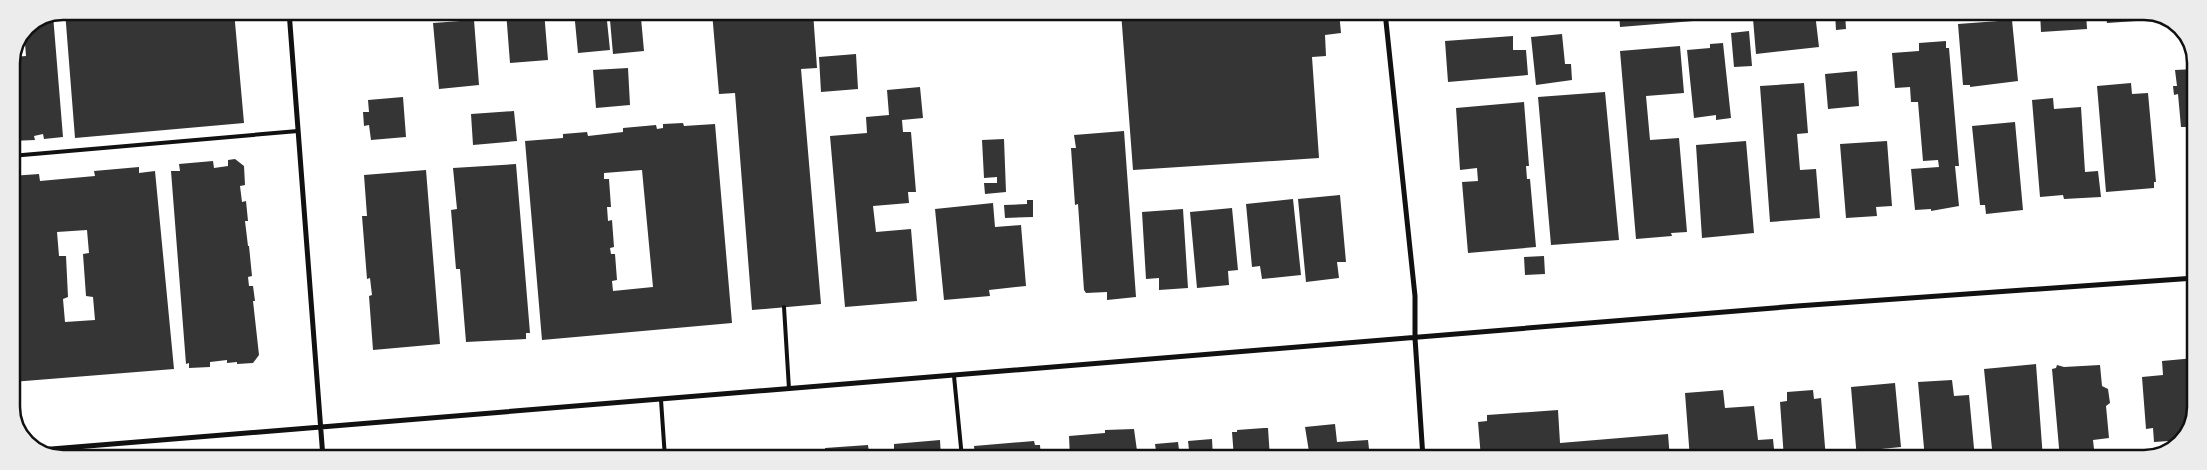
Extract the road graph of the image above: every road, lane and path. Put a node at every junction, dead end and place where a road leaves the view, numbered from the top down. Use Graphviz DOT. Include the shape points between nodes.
graph roads {
  1 [pos="290,20"];
  2 [pos="1386,20"];
  3 [pos="298,131"];
  4 [pos="20,155"];
  5 [pos="2187,279"];
  6 [pos="784,306"];
  7 [pos="1415,338"];
  8 [pos="954,376"];
  9 [pos="789,389"];
  10 [pos="661,400"];
  11 [pos="320,427"];
  12 [pos="54,449"];
  13 [pos="322,450"];
  14 [pos="664,450"];
  15 [pos="961,450"];
  16 [pos="1422,450"];
  1 -- 3 [label="street"];
  2 -- 7 [label="street" via="1415,296"];
  3 -- 4 [label="lane"];
  3 -- 11 [label="street"];
  5 -- 7 [label="street" via="1797,306"];
  6 -- 9 [label="lane"];
  7 -- 8 [label="street"];
  7 -- 16 [label="street"];
  8 -- 9 [label="street"];
  8 -- 15 [label="lane"];
  9 -- 10 [label="street"];
  10 -- 11 [label="street"];
  10 -- 14 [label="lane"];
  11 -- 12 [label="street"];
  11 -- 13 [label="street"];
}
